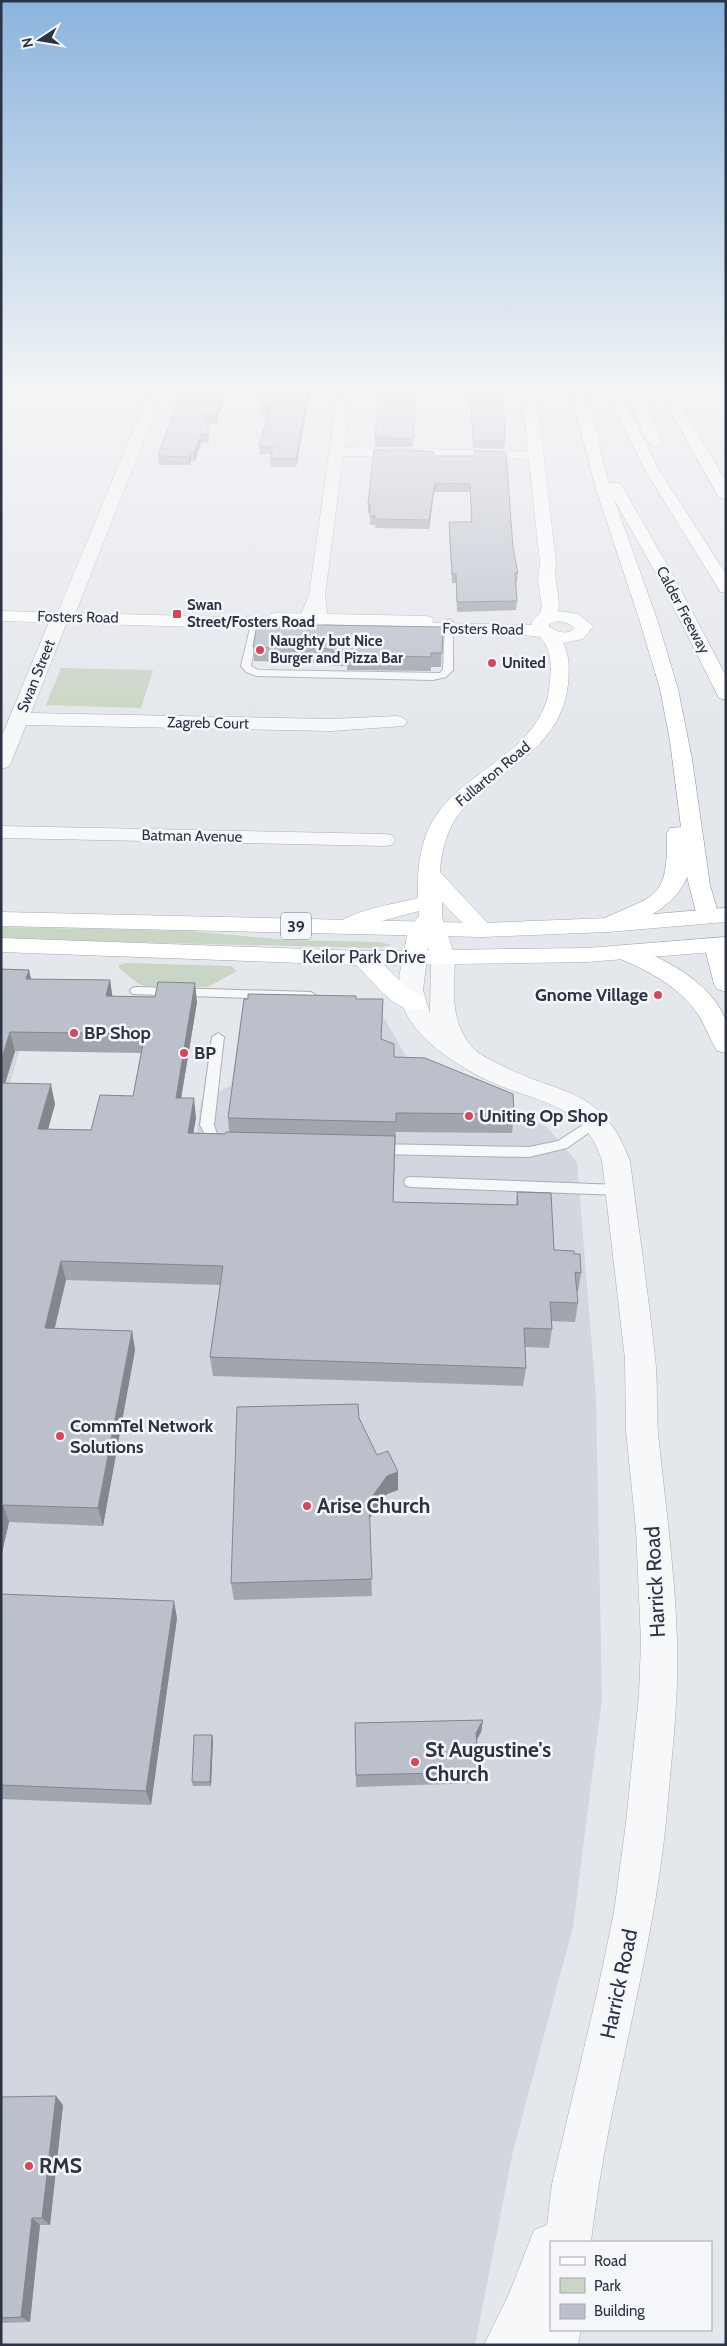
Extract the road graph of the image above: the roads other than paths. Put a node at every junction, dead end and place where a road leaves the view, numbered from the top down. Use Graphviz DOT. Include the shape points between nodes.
graph roads {
  1 [pos="110,501"];
  2 [pos="330,501"];
  3 [pos="541,501"];
  4 [pos="606,501"];
  5 [pos="623,501"];
  6 [pos="672,501"];
  7 [pos="688,501"];
  8 [pos="548,563"];
  9 [pos="726,567"];
  10 [pos="726,588"];
  11 [pos="1,616"];
  12 [pos="62,617"];
  13 [pos="214,620"];
  14 [pos="314,621"];
  15 [pos="254,624"];
  16 [pos="449,625"];
  17 [pos="543,627"];
  18 [pos="579,628"];
  19 [pos="560,663"];
  20 [pos="726,694"];
  21 [pos="19,719"];
  22 [pos="397,722"];
  23 [pos="1,763"];
  24 [pos="683,770"];
  25 [pos="1,832"];
  26 [pos="384,840"];
  27 [pos="430,874"];
  28 [pos="717,915"];
  29 [pos="1,920"];
  30 [pos="430,920"];
  31 [pos="608,925"];
  32 [pos="348,926"];
  33 [pos="482,930"];
  34 [pos="721,944"];
  35 [pos="1,945"];
  36 [pos="626,952"];
  37 [pos="362,958"];
  38 [pos="415,958"];
  39 [pos="442,958"];
  40 [pos="726,984"];
  41 [pos="136,991"];
  42 [pos="324,996"];
  43 [pos="414,1003"];
  44 [pos="218,1036"];
  45 [pos="726,1045"];
  46 [pos="469,1058"];
  47 [pos="595,1122"];
  48 [pos="240,1145"];
  49 [pos="358,1149"];
  50 [pos="411,1182"];
  51 [pos="619,1190"];
  52 [pos="575,2184"];
  53 [pos="552,2241"];
  54 [pos="568,2241"];
  55 [pos="550,2249"];
  56 [pos="557,2331"];
  57 [pos="508,2345"];
  58 [pos="554,2345"];
  1 -- 12 [label="street, Swan Street"];
  2 -- 14 [label="street"];
  3 -- 8 [label="main road"];
  4 -- 24 [label="main road" via="662,663"];
  5 -- 20 [label="main road, Calder Freeway"];
  6 -- 10 [label="main road"];
  7 -- 9 [label="main road"];
  8 -- 17 [label="main road" via="546,578 551,609"];
  8 -- 18 [label="main road" via="562,586 563,602"];
  11 -- 12 [label="main road, Fosters Road"];
  12 -- 13 [label="main road, Fosters Road"];
  12 -- 21 [label="street, Swan Street"];
  13 -- 14 [label="main road, Fosters Road"];
  13 -- 15 [label="main road, Fosters Road"];
  14 -- 15 [label="main road, Fosters Road"];
  14 -- 16 [label="main road, Fosters Road"];
  15 -- 16 [label="lane" via="246,666 257,673 439,676 448,670"];
  16 -- 17 [label="main road, Fosters Road" via="517,629"];
  17 -- 18 [label="main road, Fosters Road" via="557,616"];
  17 -- 19 [label="main road, Fullarton Road" via="554,642"];
  18 -- 19 [label="main road"];
  19 -- 27 [label="main road, Fullarton Road" via="560,689 550,717 525,749 474,788 453,809 436,837"];
  21 -- 22 [label="street, Zagreb Court" via="331,725"];
  21 -- 23 [label="street, Swan Street"];
  24 -- 28 [label="main road" via="696,866"];
  24 -- 31 [label="main road" via="676,879 656,904"];
  25 -- 26 [label="street, Batman Avenue"];
  27 -- 30 [label="main road, Fullarton Road"];
  27 -- 33 [label="main road"];
  28 -- 31 [label="main road, Keilor Park Drive / 39"];
  28 -- 34 [label="main road"];
  29 -- 32 [label="main road, Keilor Park Drive / 39"];
  30 -- 32 [label="main road, Keilor Park Drive / 39"];
  30 -- 32 [label="main road" via="370,917"];
  30 -- 33 [label="main road, Keilor Park Drive / 39"];
  30 -- 38 [label="main road, Fullarton Road"];
  30 -- 39 [label="main road, Fullarton Road"];
  31 -- 33 [label="main road, Keilor Park Drive / 39"];
  34 -- 36 [label="main road, Keilor Park Drive / 39"];
  34 -- 40 [label="main road"];
  35 -- 37 [label="main road, Keilor Park Drive / 39"];
  36 -- 39 [label="main road, Keilor Park Drive / 39"];
  36 -- 45 [label="main road" via="670,973 696,994 718,1025"];
  37 -- 38 [label="main road, Keilor Park Drive / 39"];
  37 -- 43 [label="main road" via="397,993"];
  38 -- 39 [label="main road, Keilor Park Drive / 39"];
  38 -- 43 [label="street, Harrick Road" via="410,981"];
  39 -- 46 [label="street, Harrick Road" via="440,983 446,1027"];
  41 -- 42 [label="lane"];
  43 -- 46 [label="street, Harrick Road" via="432,1034"];
  44 -- 48 [label="lane" via="207,1125 214,1141"];
  46 -- 47 [label="street, Harrick Road" via="487,1070 578,1107"];
  47 -- 49 [label="lane" via="562,1145 529,1152"];
  47 -- 51 [label="street, Harrick Road" via="616,1161"];
  50 -- 51 [label="lane"];
  51 -- 52 [label="street, Harrick Road" via="640,1359 642,1431 653,1529 659,1642 657,1695 646,1823 634,1912"];
  52 -- 53 [label="street, Harrick Road"];
  52 -- 54 [label="street, Harrick Road"];
  55 -- 57 [label="street" via="527,2309"];
  56 -- 58 [label="street"];
}
